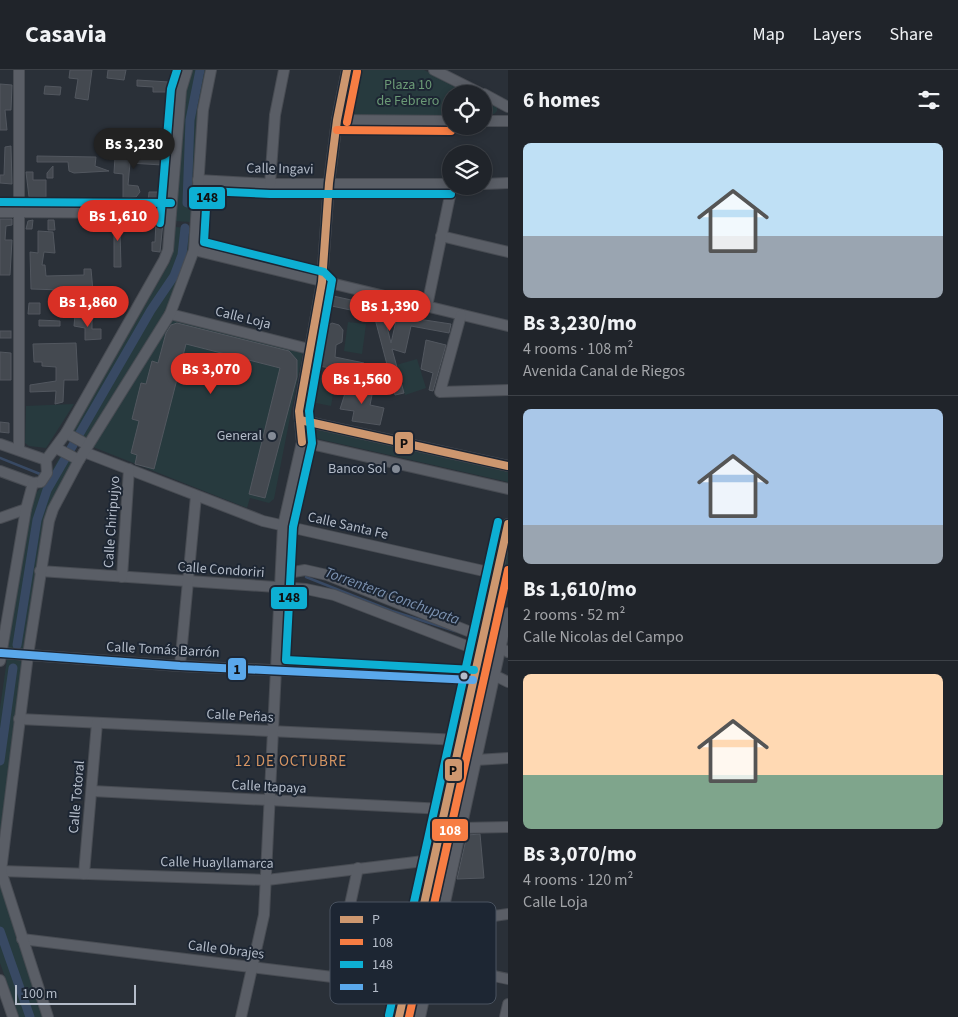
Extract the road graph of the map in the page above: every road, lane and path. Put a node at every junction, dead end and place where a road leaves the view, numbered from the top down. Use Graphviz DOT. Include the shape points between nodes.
graph roads {
  1 [pos="19,70"];
  2 [pos="187,70"];
  3 [pos="211,70"];
  4 [pos="284,70"];
  5 [pos="347,70"];
  6 [pos="439,71"];
  7 [pos="466,85"];
  8 [pos="492,98"];
  9 [pos="508,106"];
  10 [pos="337,120"];
  11 [pos="442,121"];
  12 [pos="492,121"];
  13 [pos="508,121"];
  14 [pos="198,180"];
  15 [pos="329,183"];
  16 [pos="508,183"];
  17 [pos="270,184"];
  18 [pos="492,184"];
  19 [pos="442,185"];
  20 [pos="449,195"];
  21 [pos="0,212"];
  22 [pos="20,212"];
  23 [pos="171,213"];
  24 [pos="441,236"];
  25 [pos="194,250"];
  26 [pos="508,252"];
  27 [pos="322,282"];
  28 [pos="427,306"];
  29 [pos="170,314"];
  30 [pos="461,315"];
  31 [pos="508,326"];
  32 [pos="310,349"];
  33 [pos="508,390"];
  34 [pos="300,420"];
  35 [pos="302,442"];
  36 [pos="0,444"];
  37 [pos="74,447"];
  38 [pos="19,450"];
  39 [pos="46,460"];
  40 [pos="508,466"];
  41 [pos="129,469"];
  42 [pos="0,471"];
  43 [pos="34,483"];
  44 [pos="508,489"];
  45 [pos="196,496"];
  46 [pos="26,509"];
  47 [pos="0,518"];
  48 [pos="508,524"];
  49 [pos="282,526"];
  50 [pos="40,571"];
  51 [pos="282,574"];
  52 [pos="497,574"];
  53 [pos="122,576"];
  54 [pos="188,581"];
  55 [pos="281,588"];
  56 [pos="508,613"];
  57 [pos="2,626"];
  58 [pos="483,637"];
  59 [pos="504,649"];
  60 [pos="480,651"];
  61 [pos="28,656"];
  62 [pos="1,657"];
  63 [pos="180,666"];
  64 [pos="275,669"];
  65 [pos="494,677"];
  66 [pos="473,680"];
  67 [pos="508,682"];
  68 [pos="19,719"];
  69 [pos="97,723"];
  70 [pos="271,732"];
  71 [pos="460,740"];
  72 [pos="508,758"];
  73 [pos="476,760"];
  74 [pos="92,791"];
  75 [pos="270,801"];
  76 [pos="444,809"];
  77 [pos="508,827"];
  78 [pos="461,828"];
  79 [pos="432,860"];
  80 [pos="358,868"];
  81 [pos="1,871"];
  82 [pos="84,874"];
  83 [pos="267,880"];
  84 [pos="351,902"];
  85 [pos="423,902"];
  86 [pos="445,902"];
  87 [pos="22,940"];
  88 [pos="253,967"];
  89 [pos="330,977"];
  90 [pos="0,980"];
  91 [pos="402,1004"];
  92 [pos="423,1004"];
  93 [pos="508,1004"];
  94 [pos="13,1017"];
  95 [pos="48,1017"];
  96 [pos="240,1017"];
  97 [pos="399,1017"];
  98 [pos="420,1017"];
  99 [pos="505,1017"];
  1 -- 22 [label="street"];
  2 -- 23 [label="street" via="182,90"];
  3 -- 14 [label="street" via="203,110"];
  4 -- 17 [label="street" via="275,115"];
  5 -- 10 [label="street"];
  6 -- 7 [label="street"];
  8 -- 9 [label="street"];
  10 -- 11 [label="street"];
  10 -- 15 [label="street"];
  12 -- 13 [label="street"];
  14 -- 17 [label="street, Calle Ingavi"];
  14 -- 25 [label="street"];
  15 -- 17 [label="street, Calle Ingavi"];
  15 -- 19 [label="street, Calle Ingavi"];
  15 -- 27 [label="street"];
  16 -- 18 [label="street"];
  20 -- 24 [label="street"];
  21 -- 22 [label="street"];
  22 -- 23 [label="street"];
  22 -- 38 [label="street"];
  23 -- 37 [label="street" via="164,260"];
  24 -- 26 [label="street"];
  24 -- 28 [label="street"];
  25 -- 27 [label="street"];
  25 -- 29 [label="street"];
  27 -- 28 [label="street"];
  27 -- 32 [label="street"];
  28 -- 30 [label="street"];
  29 -- 32 [label="street, Calle Loja"];
  29 -- 37 [label="street"];
  30 -- 31 [label="street"];
  30 -- 33 [label="street" via="440,392"];
  32 -- 34 [label="street" via="298,410"];
  34 -- 35 [label="street"];
  34 -- 40 [label="street"];
  35 -- 44 [label="street"];
  35 -- 49 [label="street"];
  36 -- 38 [label="street"];
  37 -- 39 [label="street"];
  37 -- 41 [label="street, Calle Santa Fe"];
  37 -- 50 [label="street" via="53,509"];
  38 -- 39 [label="street"];
  39 -- 43 [label="street" via="47,473 41,482"];
  41 -- 45 [label="street, Calle Santa Fe"];
  41 -- 53 [label="street, Calle Chiripujyo"];
  42 -- 43 [label="street"];
  43 -- 46 [label="street"];
  45 -- 49 [label="street, Calle Santa Fe"];
  45 -- 54 [label="street"];
  46 -- 47 [label="street"];
  46 -- 57 [label="street"];
  48 -- 52 [label="street"];
  49 -- 51 [label="street"];
  49 -- 52 [label="street, Calle Santa Fe"];
  50 -- 53 [label="street, Calle Condoriri"];
  50 -- 61 [label="street"];
  51 -- 55 [label="street"];
  51 -- 58 [label="street" via="305,570 327,574"];
  52 -- 58 [label="street"];
  53 -- 54 [label="street, Calle Condoriri"];
  54 -- 55 [label="street, Calle Condoriri"];
  54 -- 63 [label="street"];
  55 -- 60 [label="street, Calle Condoriri" via="334,595"];
  55 -- 64 [label="street"];
  56 -- 59 [label="street"];
  57 -- 62 [label="street"];
  58 -- 59 [label="street"];
  58 -- 60 [label="street"];
  59 -- 65 [label="street"];
  60 -- 66 [label="street"];
  61 -- 62 [label="street, Calle Tomás Barrón"];
  61 -- 63 [label="street, Calle Tomás Barrón"];
  61 -- 68 [label="street"];
  63 -- 64 [label="street, Calle Tomás Barrón"];
  64 -- 66 [label="street, Calle Tomás Barrón"];
  64 -- 70 [label="street"];
  65 -- 66 [label="street, Calle Tomás Barrón"];
  65 -- 67 [label="street"];
  65 -- 73 [label="street"];
  66 -- 71 [label="street"];
  68 -- 69 [label="street, Calle Peñas"];
  68 -- 81 [label="street"];
  69 -- 70 [label="street, Calle Peñas"];
  69 -- 74 [label="street, Calle Totoral"];
  70 -- 71 [label="street, Calle Peñas"];
  70 -- 75 [label="street"];
  71 -- 76 [label="street"];
  72 -- 73 [label="street"];
  73 -- 78 [label="street"];
  74 -- 75 [label="street, Calle Itapaya"];
  74 -- 82 [label="street, Calle Totoral"];
  75 -- 76 [label="street, Calle Itapaya"];
  75 -- 83 [label="street"];
  76 -- 79 [label="street"];
  77 -- 78 [label="street"];
  78 -- 86 [label="street"];
  79 -- 80 [label="street, Calle Huayllamarca"];
  79 -- 85 [label="street"];
  80 -- 83 [label="street, Calle Huayllamarca"];
  80 -- 84 [label="street"];
  81 -- 82 [label="street, Calle Huayllamarca"];
  81 -- 87 [label="street"];
  82 -- 83 [label="street, Calle Huayllamarca"];
  83 -- 88 [label="street" via="264,915"];
  87 -- 88 [label="street, Calle Obrajes"];
  87 -- 95 [label="street"];
  88 -- 89 [label="street, Calle Obrajes"];
  88 -- 96 [label="street"];
  90 -- 94 [label="street"];
  91 -- 97 [label="street"];
  92 -- 98 [label="street"];
  93 -- 99 [label="street"];
}
